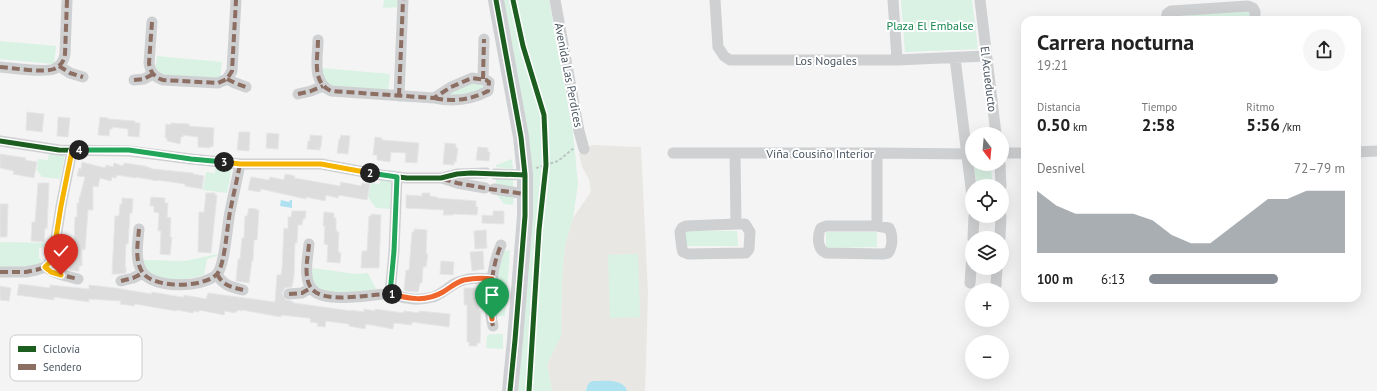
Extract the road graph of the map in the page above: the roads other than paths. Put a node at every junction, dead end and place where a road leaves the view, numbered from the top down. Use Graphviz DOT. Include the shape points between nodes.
graph roads {
  1 [pos="67,0"];
  2 [pos="236,0"];
  3 [pos="403,0"];
  4 [pos="496,0"];
  5 [pos="554,0"];
  6 [pos="715,0"];
  7 [pos="893,0"];
  8 [pos="980,0"];
  9 [pos="1236,3"];
  10 [pos="1167,16"];
  11 [pos="1255,16"];
  12 [pos="152,22"];
  13 [pos="484,38"];
  14 [pos="318,40"];
  15 [pos="986,56"];
  16 [pos="955,58"];
  17 [pos="897,60"];
  18 [pos="59,66"];
  19 [pos="0,67"];
  20 [pos="153,74"];
  21 [pos="83,77"];
  22 [pos="227,78"];
  23 [pos="483,79"];
  24 [pos="134,80"];
  25 [pos="323,86"];
  26 [pos="246,87"];
  27 [pos="298,94"];
  28 [pos="399,96"];
  29 [pos="434,98"];
  30 [pos="965,127"];
  31 [pos="995,127"];
  32 [pos="0,141"];
  33 [pos="583,144"];
  34 [pos="72,151"];
  35 [pos="1377,151"];
  36 [pos="877,152"];
  37 [pos="1361,152"];
  38 [pos="673,153"];
  39 [pos="735,153"];
  40 [pos="1009,153"];
  41 [pos="1021,153"];
  42 [pos="965,154"];
  43 [pos="240,164"];
  44 [pos="525,175"];
  45 [pos="397,177"];
  46 [pos="441,178"];
  47 [pos="525,194"];
  48 [pos="736,224"];
  49 [pos="877,226"];
  50 [pos="139,228"];
  51 [pos="309,244"];
  52 [pos="501,245"];
  53 [pos="45,267"];
  54 [pos="0,272"];
  55 [pos="142,273"];
  56 [pos="217,274"];
  57 [pos="971,275"];
  58 [pos="78,279"];
  59 [pos="492,279"];
  60 [pos="121,281"];
  61 [pos="970,283"];
  62 [pos="311,288"];
  63 [pos="243,290"];
  64 [pos="289,294"];
  65 [pos="390,294"];
  66 [pos="493,326"];
  67 [pos="510,391"];
  1 -- 18 [label="street" via="65,54"];
  2 -- 22 [label="street" via="232,67"];
  3 -- 28 [label="street"];
  4 -- 44 [label="street" via="521,137"];
  5 -- 33 [label="street, Avenida Las Perdices"];
  6 -- 17 [label="street, Los Nogales" via="718,47 730,60"];
  7 -- 17 [label="street"];
  8 -- 15 [label="street, El Acueducto"];
  9 -- 10 [label="street" via="1171,11"];
  9 -- 11 [label="street" via="1253,8"];
  12 -- 20 [label="street" via="149,63"];
  13 -- 23 [label="street"];
  14 -- 25 [label="street" via="317,75"];
  15 -- 16 [label="street, Los Nogales"];
  15 -- 31 [label="street, El Acueducto"];
  16 -- 17 [label="street, Los Nogales"];
  16 -- 30 [label="street"];
  18 -- 19 [label="street" via="47,70"];
  18 -- 21 [label="street"];
  20 -- 22 [label="street" via="163,80 213,83"];
  20 -- 24 [label="street"];
  22 -- 26 [label="street"];
  23 -- 29 [label="street" via="472,78"];
  23 -- 29 [label="street" via="489,82 488,92 462,100"];
  25 -- 27 [label="street" via="311,92"];
  25 -- 28 [label="street" via="336,91"];
  28 -- 29 [label="street"];
  32 -- 34 [label="street"];
  34 -- 43 [label="street" via="129,150"];
  34 -- 53 [label="street" via="53,256"];
  35 -- 37 [label="street"];
  36 -- 39 [label="street, Viña Cousiño Interior"];
  36 -- 42 [label="street, Viña Cousiño Interior"];
  36 -- 49 [label="street"];
  38 -- 39 [label="street, Viña Cousiño Interior"];
  39 -- 48 [label="street"];
  40 -- 41 [label="street"];
  43 -- 45 [label="street" via="321,164"];
  43 -- 56 [label="street" via="223,257"];
  44 -- 46 [label="street" via="457,174"];
  44 -- 47 [label="street"];
  45 -- 46 [label="street"];
  45 -- 65 [label="street"];
  46 -- 47 [label="street" via="456,183"];
  47 -- 67 [label="street"];
  48 -- 48 [label="street" via="682,228 680,232 683,252 746,253 749,249 750,232 745,224"];
  49 -- 49 [label="street" via="826,226 819,232 819,247 826,253 888,253 891,249 892,232 889,228"];
  50 -- 55 [label="street" via="138,258"];
  51 -- 62 [label="street" via="306,272"];
  52 -- 59 [label="street" via="495,259"];
  53 -- 54 [label="street" via="31,272"];
  53 -- 58 [label="street" via="51,272"];
  55 -- 56 [label="street" via="153,281 176,285 198,282"];
  55 -- 60 [label="street"];
  56 -- 63 [label="street" via="226,285"];
  57 -- 61 [label="street"];
  59 -- 65 [label="street" via="464,280 426,298 406,299"];
  59 -- 66 [label="street"];
  62 -- 64 [label="street" via="302,293"];
  62 -- 65 [label="street" via="323,295 334,297"];
}
